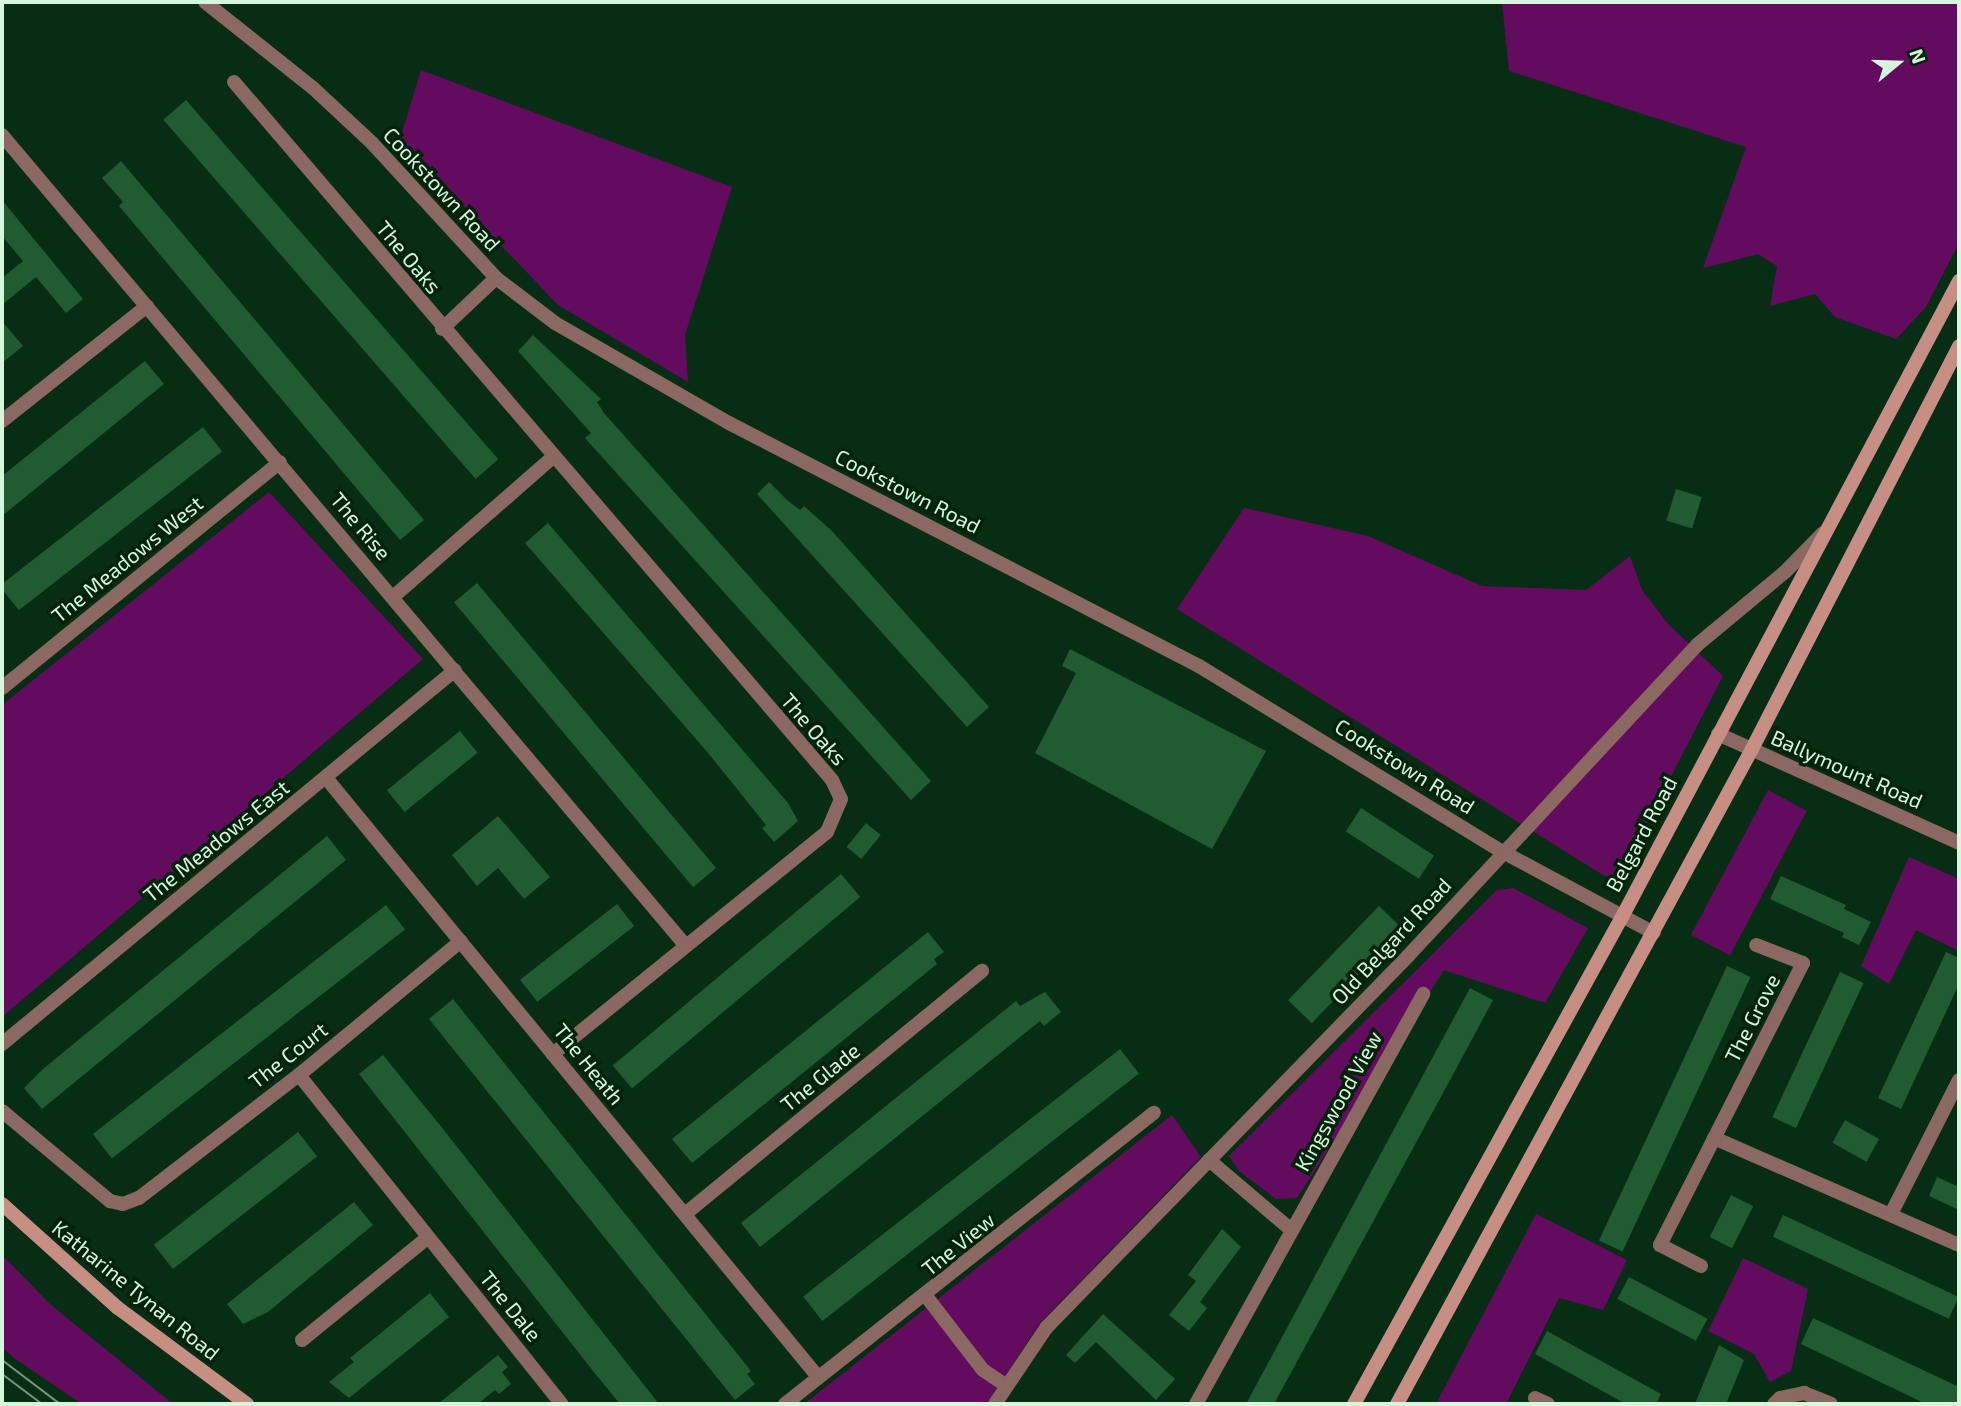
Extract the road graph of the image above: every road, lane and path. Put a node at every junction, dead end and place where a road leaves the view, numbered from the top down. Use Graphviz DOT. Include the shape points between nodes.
graph roads {
  1 [pos="205,2"];
  2 [pos="234,82"];
  3 [pos="2,135"];
  4 [pos="496,278"];
  5 [pos="1959,281"];
  6 [pos="147,306"];
  7 [pos="442,329"];
  8 [pos="1959,346"];
  9 [pos="2,421"];
  10 [pos="553,457"];
  11 [pos="279,462"];
  12 [pos="1834,522"];
  13 [pos="393,597"];
  14 [pos="455,670"];
  15 [pos="2,688"];
  16 [pos="1717,734"];
  17 [pos="1752,749"];
  18 [pos="327,779"];
  19 [pos="1959,844"];
  20 [pos="1503,852"];
  21 [pos="1622,917"];
  22 [pos="1654,933"];
  23 [pos="461,942"];
  24 [pos="685,945"];
  25 [pos="1756,945"];
  26 [pos="982,971"];
  27 [pos="1423,994"];
  28 [pos="2,1044"];
  29 [pos="553,1054"];
  30 [pos="299,1075"];
  31 [pos="1959,1080"];
  32 [pos="2,1111"];
  33 [pos="1154,1113"];
  34 [pos="1714,1138"];
  35 [pos="1209,1160"];
  36 [pos="2,1204"];
  37 [pos="1891,1213"];
  38 [pos="685,1214"];
  39 [pos="1290,1229"];
  40 [pos="427,1238"];
  41 [pos="1959,1245"];
  42 [pos="1701,1266"];
  43 [pos="926,1296"];
  44 [pos="302,1340"];
  45 [pos="818,1377"];
  46 [pos="1004,1384"];
  47 [pos="247,1404"];
  48 [pos="560,1404"];
  49 [pos="785,1404"];
  50 [pos="995,1404"];
  51 [pos="1196,1404"];
  52 [pos="1354,1404"];
  53 [pos="1397,1404"];
  54 [pos="1774,1404"];
  55 [pos="1831,1404"];
  1 -- 4 [label="street, Cookstown Road" via="303,80 372,143"];
  2 -- 7 [label="street, The Oaks"];
  3 -- 6 [label="street, The Rise"];
  4 -- 7 [label="street"];
  4 -- 20 [label="street, Cookstown Road" via="617,362 1199,666"];
  5 -- 12 [label="main road, Belgard Road"];
  6 -- 9 [label="street"];
  6 -- 11 [label="street, The Rise"];
  7 -- 10 [label="street, The Oaks"];
  8 -- 17 [label="main road"];
  10 -- 13 [label="street"];
  10 -- 24 [label="street, The Oaks" via="832,779 841,799 827,832"];
  11 -- 13 [label="street, The Rise"];
  11 -- 15 [label="street, The Meadows West"];
  12 -- 16 [label="main road, Belgard Road"];
  12 -- 20 [label="street, Old Belgard Road" via="1785,572 1697,645"];
  13 -- 14 [label="street, The Rise"];
  14 -- 18 [label="street, The Meadows East"];
  14 -- 24 [label="street, The Rise"];
  16 -- 17 [label="street, Ballymount Road"];
  16 -- 21 [label="main road, Belgard Road"];
  17 -- 19 [label="street, Ballymount Road"];
  17 -- 22 [label="main road"];
  18 -- 23 [label="street, The Heath"];
  18 -- 28 [label="street, The Meadows East"];
  20 -- 21 [label="street, Cookstown Road"];
  20 -- 35 [label="street, Old Belgard Road"];
  21 -- 22 [label="street, Cookstown Road"];
  21 -- 52 [label="main road, Belgard Road"];
  22 -- 53 [label="main road"];
  23 -- 29 [label="street, The Heath"];
  23 -- 30 [label="street, The Court"];
  24 -- 29 [label="street, The Oaks"];
  25 -- 34 [label="street, The Grove" via="1803,963"];
  26 -- 38 [label="street, The Glade"];
  27 -- 39 [label="street, Kingswood View"];
  29 -- 38 [label="street, The Heath"];
  30 -- 32 [label="street, The Court" via="139,1198 123,1204 110,1201"];
  30 -- 40 [label="street, The Dale"];
  31 -- 37 [label="street"];
  33 -- 43 [label="street, The View"];
  34 -- 37 [label="street"];
  34 -- 42 [label="street, The Grove" via="1660,1245"];
  35 -- 39 [label="street"];
  35 -- 46 [label="street, Old Belgard Road" via="1046,1328"];
  36 -- 47 [label="main road, Katharine Tynan Road" via="118,1308"];
  37 -- 41 [label="street"];
  38 -- 45 [label="street, The Heath"];
  39 -- 51 [label="street, Kingswood View"];
  40 -- 44 [label="street"];
  40 -- 48 [label="street, The Dale"];
  43 -- 45 [label="street, The View"];
  43 -- 46 [label="street" via="983,1370"];
  45 -- 49 [label="street, The View"];
  46 -- 50 [label="street, Old Belgard Road"];
  54 -- 55 [label="street" via="1780,1398 1804,1393"];
}
